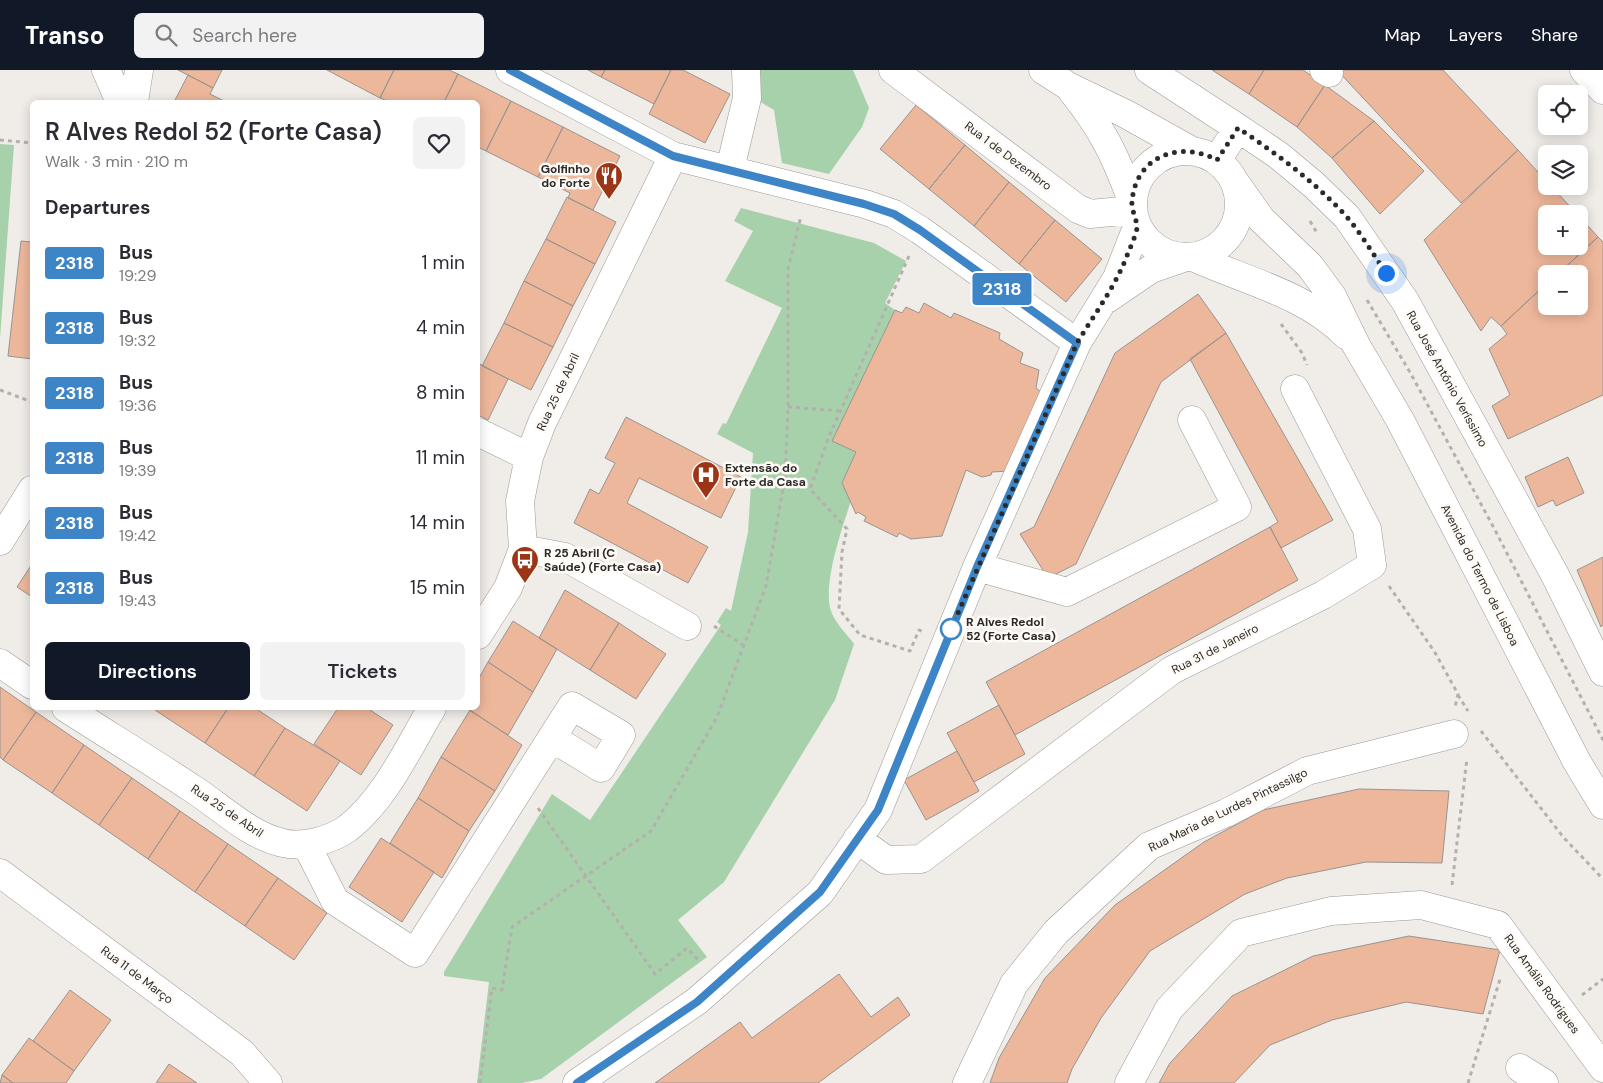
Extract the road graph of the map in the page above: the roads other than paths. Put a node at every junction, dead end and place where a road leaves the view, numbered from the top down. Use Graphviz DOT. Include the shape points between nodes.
graph roads {
  1 [pos="106,70"];
  2 [pos="139,70"];
  3 [pos="510,70"];
  4 [pos="746,70"];
  5 [pos="894,70"];
  6 [pos="1043,70"];
  7 [pos="1149,70"];
  8 [pos="1584,70"];
  9 [pos="1068,86"];
  10 [pos="1603,90"];
  11 [pos="119,100"];
  12 [pos="134,100"];
  13 [pos="1238,128"];
  14 [pos="1205,155"];
  15 [pos="673,156"];
  16 [pos="730,169"];
  17 [pos="1235,182"];
  18 [pos="1134,213"];
  19 [pos="1188,258"];
  20 [pos="1106,299"];
  21 [pos="1077,343"];
  22 [pos="1356,345"];
  23 [pos="1295,389"];
  24 [pos="1192,420"];
  25 [pos="480,433"];
  26 [pos="529,456"];
  27 [pos="30,493"];
  28 [pos="0,541"];
  29 [pos="523,549"];
  30 [pos="977,567"];
  31 [pos="687,626"];
  32 [pos="480,632"];
  33 [pos="0,663"];
  34 [pos="1603,672"];
  35 [pos="30,684"];
  36 [pos="69,710"];
  37 [pos="431,710"];
  38 [pos="1467,724"];
  39 [pos="552,738"];
  40 [pos="1603,805"];
  41 [pos="857,839"];
  42 [pos="306,844"];
  43 [pos="0,873"];
  44 [pos="1520,1068"];
  45 [pos="1603,1068"];
  46 [pos="268,1083"];
  47 [pos="577,1083"];
  48 [pos="967,1083"];
  49 [pos="1129,1083"];
  50 [pos="1544,1083"];
  1 -- 11 [label="street"];
  2 -- 12 [label="street"];
  3 -- 15 [label="street"];
  4 -- 16 [label="street" via="747,98"];
  5 -- 18 [label="street, Rua 1 de Dezembro" via="1078,209 1090,214"];
  6 -- 9 [label="street"];
  7 -- 13 [label="street, Rua José António Veríssimo"];
  8 -- 10 [label="street"];
  9 -- 14 [label="street"];
  9 -- 18 [label="street" via="1104,134 1118,163"];
  13 -- 14 [label="street"];
  13 -- 34 [label="street, Rua José António Veríssimo" via="1314,184 1347,217 1405,301 1555,575"];
  14 -- 17 [label="street"];
  14 -- 18 [label="street" via="1175,151 1158,158 1145,169 1136,184"];
  15 -- 16 [label="street"];
  15 -- 26 [label="street, Rua 25 de Abril" via="542,423"];
  16 -- 21 [label="street" via="894,214"];
  17 -- 19 [label="street" via="1238,214 1232,230 1209,253"];
  17 -- 22 [label="street, Avenida do Termo de Lisboa" via="1262,220 1310,266 1332,296"];
  18 -- 19 [label="street" via="1148,242 1164,253"];
  18 -- 20 [label="street" via="1128,254"];
  19 -- 20 [label="street" via="1151,270"];
  19 -- 22 [label="street, Avenida do Termo de Lisboa" via="1308,305 1330,319"];
  20 -- 21 [label="street"];
  21 -- 30 [label="street"];
  22 -- 40 [label="street, Avenida do Termo de Lisboa" via="1400,420"];
  23 -- 41 [label="street, Rua 31 de Janeiro" via="1367,528 1372,565 1324,595 1172,670 921,860 886,860"];
  24 -- 30 [label="street" via="1237,507 1067,592"];
  25 -- 26 [label="street"];
  26 -- 29 [label="street, Rua 25 de Abril" via="520,501"];
  27 -- 28 [label="street"];
  29 -- 31 [label="street" via="565,557"];
  29 -- 32 [label="street, Rua 25 de Abril" via="508,588"];
  30 -- 41 [label="street" via="878,810"];
  33 -- 35 [label="street"];
  36 -- 42 [label="street, Rua 25 de Abril" via="264,837 285,844"];
  37 -- 42 [label="street, Rua 25 de Abril" via="369,807 347,828"];
  38 -- 48 [label="street, Rua Maria de Lurdes Pintassilgo" via="1307,771 1226,813 1149,846 1056,932 1014,984"];
  39 -- 42 [label="street" via="415,953 335,901"];
  41 -- 47 [label="street" via="820,892 697,1002"];
  43 -- 46 [label="street, Rua 11 de Março" via="242,1053"];
  44 -- 50 [label="street"];
  45 -- 49 [label="street, Rua Amália Rodrigues" via="1498,925 1421,905 1331,911 1241,933 1169,1009"];
}
